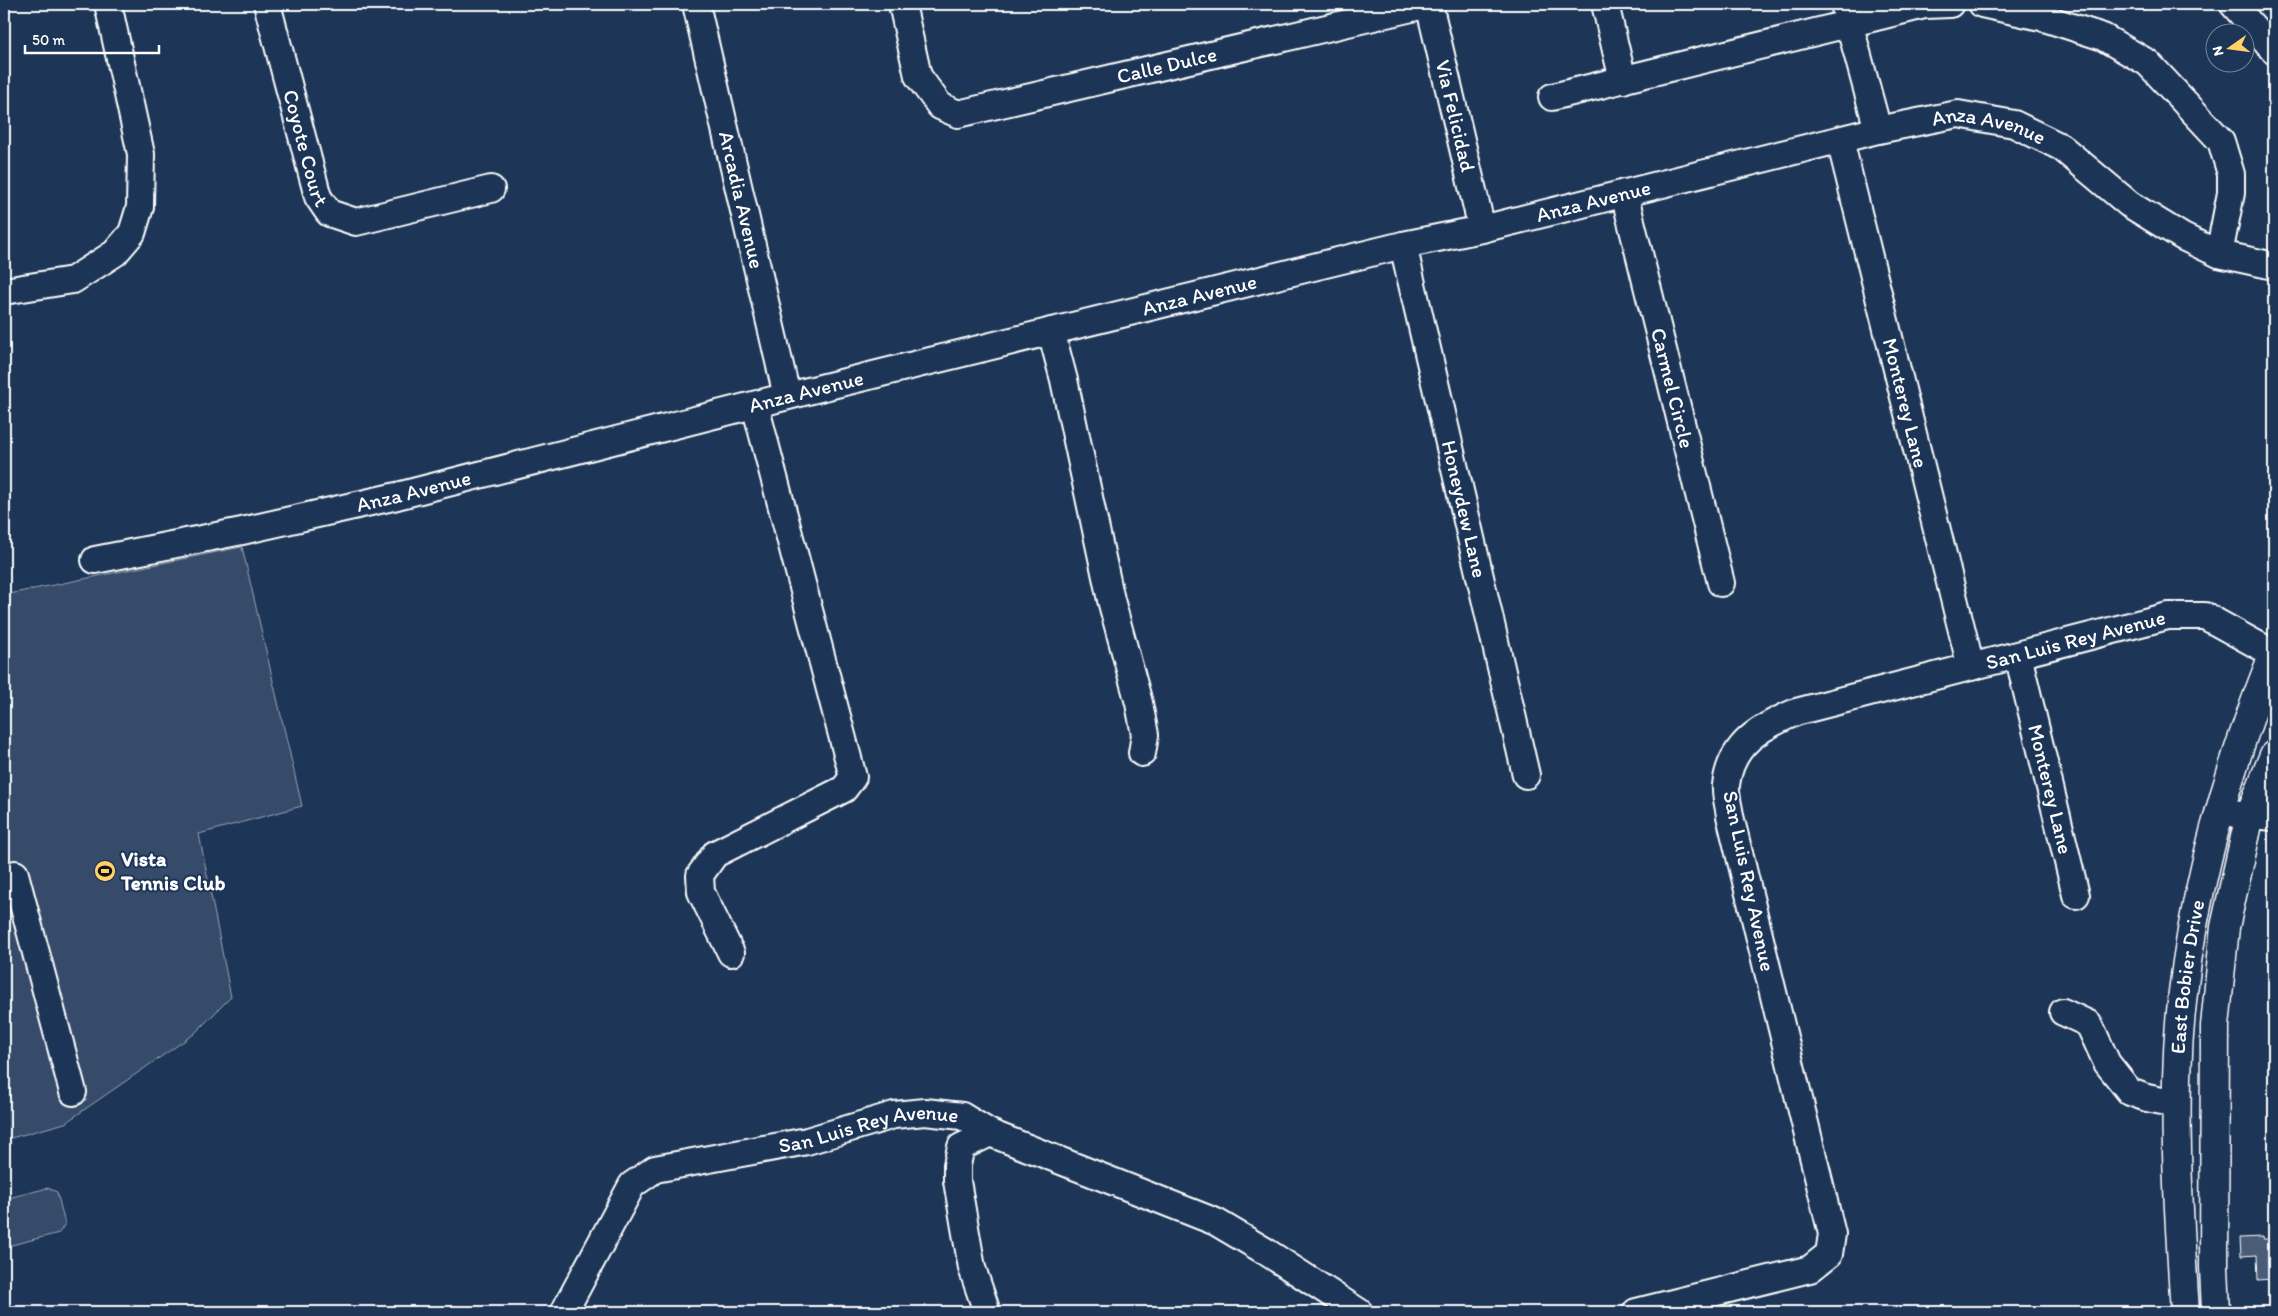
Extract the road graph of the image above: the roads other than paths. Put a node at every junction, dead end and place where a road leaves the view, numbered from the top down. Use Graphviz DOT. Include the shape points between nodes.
graph roads {
  1 [pos="108,4"];
  2 [pos="267,4"];
  3 [pos="696,4"];
  4 [pos="902,4"];
  5 [pos="1429,4"];
  6 [pos="1605,4"];
  7 [pos="1950,4"];
  8 [pos="1982,4"];
  9 [pos="2233,4"];
  10 [pos="1846,14"];
  11 [pos="2274,51"];
  12 [pos="1623,80"];
  13 [pos="1552,98"];
  14 [pos="1878,130"];
  15 [pos="1840,140"];
  16 [pos="491,189"];
  17 [pos="1624,194"];
  18 [pos="1482,229"];
  19 [pos="1403,245"];
  20 [pos="2219,254"];
  21 [pos="2274,266"];
  22 [pos="4,291"];
  23 [pos="1051,331"];
  24 [pos="787,396"];
  25 [pos="755,405"];
  26 [pos="95,560"];
  27 [pos="1721,583"];
  28 [pos="2018,654"];
  29 [pos="2274,654"];
  30 [pos="1971,666"];
  31 [pos="1142,753"];
  32 [pos="2274,755"];
  33 [pos="1526,775"];
  34 [pos="2219,812"];
  35 [pos="2262,816"];
  36 [pos="4,877"];
  37 [pos="2076,895"];
  38 [pos="731,953"];
  39 [pos="2062,1012"];
  40 [pos="72,1092"];
  41 [pos="2177,1104"];
  42 [pos="990,1133"];
  43 [pos="1708,1304"];
  44 [pos="564,1312"];
  45 [pos="987,1312"];
  46 [pos="1359,1312"];
  47 [pos="1636,1312"];
  48 [pos="2185,1312"];
  49 [pos="2216,1312"];
  1 -- 22 [label="street" via="141,154 140,207 132,233 115,253 73,280"];
  2 -- 16 [label="street, Coyote Court" via="318,197 329,214 356,222"];
  3 -- 24 [label="street, Arcadia Avenue"];
  4 -- 5 [label="street, Calle Dulce" via="918,76 940,106 958,114"];
  5 -- 18 [label="street, Via Felicidad"];
  6 -- 12 [label="street"];
  7 -- 10 [label="street"];
  8 -- 20 [label="street" via="2041,17 2102,37 2148,63 2221,141 2231,174 2231,193"];
  9 -- 11 [label="street"];
  10 -- 12 [label="street"];
  10 -- 14 [label="street"];
  12 -- 13 [label="street"];
  14 -- 15 [label="street, Anza Avenue"];
  14 -- 20 [label="street, Anza Avenue" via="1958,114 2014,124 2061,148 2129,204 2183,237"];
  15 -- 17 [label="street, Anza Avenue"];
  15 -- 30 [label="street, Monterey Lane"];
  17 -- 18 [label="street, Anza Avenue"];
  17 -- 27 [label="street, Carmel Circle"];
  18 -- 19 [label="street, Anza Avenue"];
  19 -- 23 [label="street, Anza Avenue"];
  19 -- 33 [label="street, Honeydew Lane"];
  20 -- 21 [label="street, Anza Avenue"];
  23 -- 24 [label="street, Anza Avenue"];
  23 -- 31 [label="street" via="1111,600 1139,703 1145,735"];
  24 -- 25 [label="street, Anza Avenue"];
  25 -- 26 [label="street, Anza Avenue" via="397,496"];
  25 -- 38 [label="street" via="853,778 844,790 715,854 700,875 702,892"];
  28 -- 29 [label="street, San Luis Rey Avenue" via="2168,616 2205,616"];
  28 -- 30 [label="street, San Luis Rey Avenue"];
  28 -- 37 [label="street, Monterey Lane"];
  29 -- 34 [label="main road, East Bobier Drive"];
  30 -- 43 [label="street, San Luis Rey Avenue" via="1796,712 1752,734 1734,758 1726,786 1730,816 1832,1234 1829,1254 1810,1269"];
  32 -- 35 [label="main road, East Bobier Drive"];
  34 -- 35 [label="street"];
  34 -- 41 [label="main road, East Bobier Drive" via="2193,920"];
  35 -- 49 [label="main road, East Bobier Drive" via="2225,927 2215,1026"];
  36 -- 40 [label="street" via="15,874"];
  39 -- 41 [label="street" via="2088,1024 2107,1063 2130,1092"];
  41 -- 48 [label="main road, East Bobier Drive"];
  42 -- 44 [label="street, San Luis Rey Avenue" via="962,1116 925,1112 894,1115 807,1141 655,1169 632,1185"];
  42 -- 45 [label="street" via="961,1147 957,1164 972,1268"];
  42 -- 46 [label="street, San Luis Rey Avenue" via="1216,1222"];
  43 -- 47 [label="street, San Luis Rey Avenue"];
}
